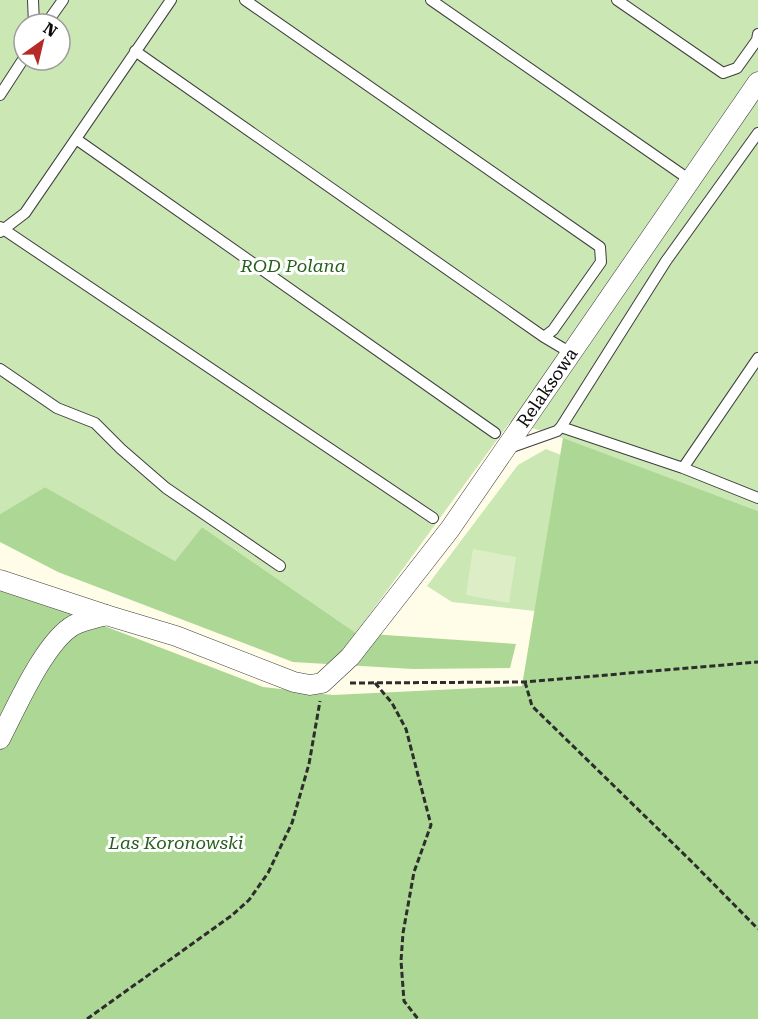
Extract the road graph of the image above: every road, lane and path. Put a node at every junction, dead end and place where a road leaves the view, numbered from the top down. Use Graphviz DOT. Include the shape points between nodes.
graph roads {
  1 [pos="171,0"];
  2 [pos="245,0"];
  3 [pos="431,0"];
  4 [pos="617,0"];
  5 [pos="758,34"];
  6 [pos="135,51"];
  7 [pos="15,72"];
  8 [pos="758,82"];
  9 [pos="0,95"];
  10 [pos="758,133"];
  11 [pos="76,139"];
  12 [pos="690,180"];
  13 [pos="1,229"];
  14 [pos="544,337"];
  15 [pos="571,353"];
  16 [pos="758,358"];
  17 [pos="0,369"];
  18 [pos="561,427"];
  19 [pos="500,441"];
  20 [pos="682,468"];
  21 [pos="758,498"];
  22 [pos="433,518"];
  23 [pos="280,566"];
  24 [pos="0,580"];
  25 [pos="43,595"];
  26 [pos="106,615"];
  27 [pos="58,637"];
  28 [pos="758,662"];
  29 [pos="525,682"];
  30 [pos="322,683"];
  31 [pos="375,683"];
  32 [pos="0,739"];
  33 [pos="758,929"];
  34 [pos="87,1019"];
  35 [pos="418,1019"];
  1 -- 6 [label="lane"];
  2 -- 14 [label="lane" via="600,247 601,262"];
  3 -- 12 [label="lane"];
  4 -- 5 [label="lane" via="723,73 737,68"];
  6 -- 11 [label="lane"];
  6 -- 14 [label="lane"];
  7 -- 9 [label="lane"];
  8 -- 12 [label="street, Relaksowa"];
  10 -- 18 [label="lane" via="666,261"];
  11 -- 13 [label="lane" via="25,213"];
  11 -- 19 [label="lane"];
  12 -- 15 [label="street, Relaksowa"];
  13 -- 22 [label="lane"];
  14 -- 15 [label="lane"];
  15 -- 19 [label="street, Relaksowa"];
  16 -- 20 [label="lane"];
  17 -- 23 [label="lane" via="57,408 95,423 166,488"];
  18 -- 19 [label="lane" via="558,431"];
  18 -- 20 [label="lane"];
  19 -- 30 [label="street, Relaksowa" via="450,529 350,657"];
  20 -- 21 [label="lane"];
  24 -- 25 [label="street"];
  25 -- 26 [label="street"];
  25 -- 27 [label="street" via="56,610"];
  26 -- 27 [label="street" via="84,620"];
  26 -- 30 [label="street" via="176,636 294,682"];
  27 -- 32 [label="street"];
  28 -- 29 [label="path"];
  29 -- 31 [label="path"];
  29 -- 33 [label="path" via="532,706"];
  30 -- 31 [label="path"];
  30 -- 34 [label="path" via="309,764 292,823 268,873 249,900"];
  31 -- 35 [label="path" via="406,729 431,825 414,872 402,942 404,1000"];
}
